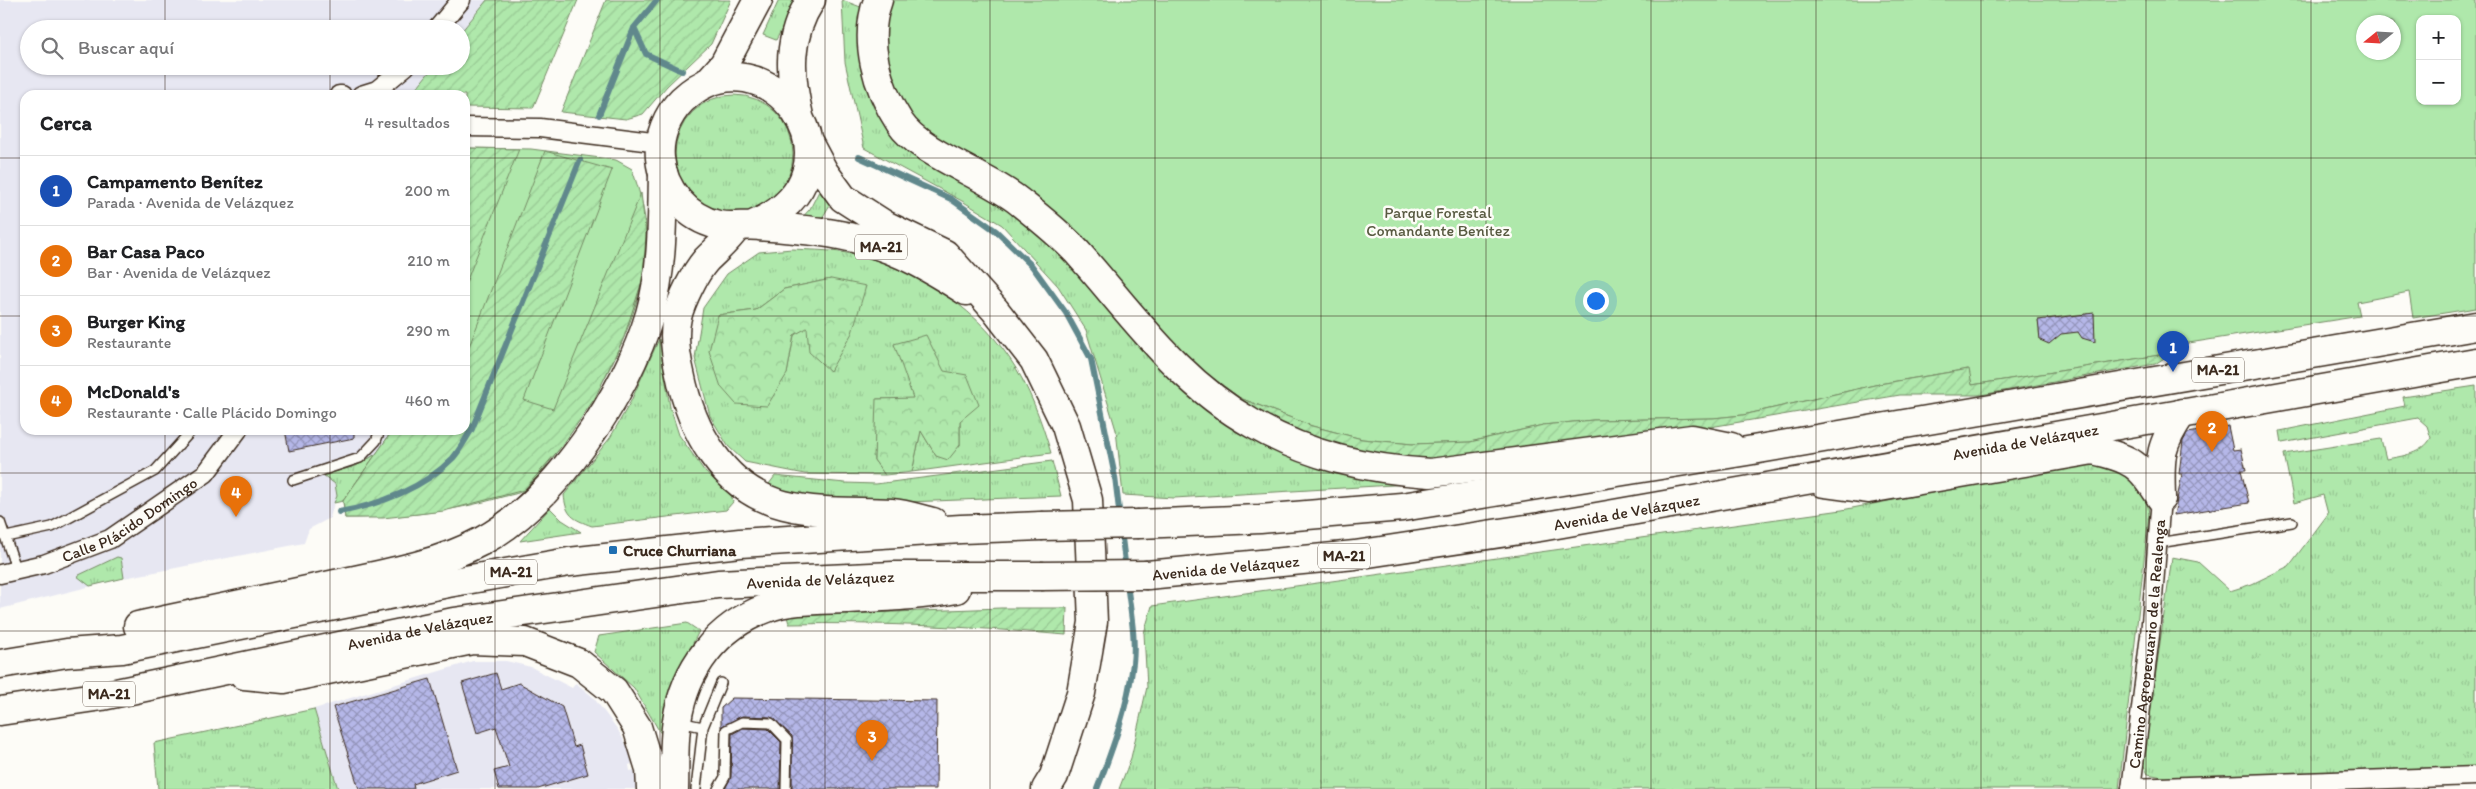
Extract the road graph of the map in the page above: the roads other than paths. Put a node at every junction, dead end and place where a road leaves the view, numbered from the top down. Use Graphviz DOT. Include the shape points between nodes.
graph roads {
  1 [pos="461,0"];
  2 [pos="758,0"];
  3 [pos="811,0"];
  4 [pos="878,0"];
  5 [pos="444,20"];
  6 [pos="395,75"];
  7 [pos="400,75"];
  8 [pos="708,83"];
  9 [pos="377,90"];
  10 [pos="393,90"];
  11 [pos="799,116"];
  12 [pos="470,127"];
  13 [pos="808,142"];
  14 [pos="660,143"];
  15 [pos="663,173"];
  16 [pos="745,226"];
  17 [pos="995,310"];
  18 [pos="2476,326"];
  19 [pos="2476,362"];
  20 [pos="2182,413"];
  21 [pos="187,435"];
  22 [pos="234,435"];
  23 [pos="378,435"];
  24 [pos="1747,451"];
  25 [pos="1800,479"];
  26 [pos="293,480"];
  27 [pos="2162,498"];
  28 [pos="0,522"];
  29 [pos="2292,522"];
  30 [pos="961,529"];
  31 [pos="6,538"];
  32 [pos="2158,543"];
  33 [pos="8,573"];
  34 [pos="1032,576"];
  35 [pos="67,653"];
  36 [pos="0,664"];
  37 [pos="218,672"];
  38 [pos="721,683"];
  39 [pos="0,711"];
  40 [pos="690,724"];
  41 [pos="2476,776"];
  42 [pos="651,789"];
  43 [pos="674,789"];
  44 [pos="696,789"];
  45 [pos="718,789"];
  46 [pos="786,789"];
  47 [pos="1046,789"];
  48 [pos="2131,789"];
  1 -- 5 [label="street"];
  2 -- 8 [label="main road" via="724,64"];
  3 -- 11 [label="main road" via="792,41 792,86"];
  4 -- 24 [label="main road" via="872,37 875,70 901,125 925,146 984,177 1050,226 1170,360 1252,424 1299,447 1346,462 1430,473 1692,439"];
  6 -- 9 [label="street"];
  7 -- 10 [label="street"];
  8 -- 11 [label="main road" via="724,78 759,82 788,101"];
  8 -- 14 [label="main road" via="690,92 675,106 665,124"];
  11 -- 13 [label="main road"];
  12 -- 14 [label="street" via="540,128"];
  13 -- 16 [label="main road" via="808,164 790,203 773,216"];
  13 -- 17 [label="main road, MA-21" via="843,198 885,225 945,254"];
  14 -- 15 [label="main road"];
  15 -- 16 [label="main road" via="670,191 699,218 718,225"];
  15 -- 35 [label="main road" via="662,242 650,313 631,364 605,414 577,453 518,517 482,541 424,565 118,630"];
  16 -- 17 [label="main road, MA-21" via="821,232 864,241 919,261"];
  16 -- 30 [label="main road" via="705,261 677,318 676,356 685,400 701,438 724,469 748,490 782,505 829,513 895,513"];
  17 -- 47 [label="main road, MA-21" via="1034,360 1062,418 1088,500 1093,622 1081,693 1054,776"];
  18 -- 24 [label="main road, MA-21"];
  19 -- 20 [label="main road, Avenida de Velázquez / MA-21"];
  20 -- 25 [label="main road, Avenida de Velázquez / MA-21"];
  20 -- 27 [label="main road" via="2168,432 2160,458"];
  21 -- 31 [label="lane" via="155,470 52,527"];
  22 -- 33 [label="street, Calle Plácido Domingo" via="206,473 110,539 44,564"];
  23 -- 26 [label="lane" via="360,458"];
  24 -- 30 [label="main road, MA-21, bridge" via="1402,507 1260,519"];
  25 -- 27 [label="main road" via="1868,489 2093,450 2120,456 2139,468"];
  25 -- 34 [label="main road, Avenida de Velázquez / MA-21, bridge" via="1540,526 1355,555 1147,575"];
  27 -- 32 [label="street, Camino Agropecuario de la Realenga"];
  28 -- 31 [label="lane"];
  29 -- 32 [label="lane"];
  30 -- 35 [label="main road, MA-21" via="740,543 569,562 448,583 122,649"];
  31 -- 33 [label="lane"];
  32 -- 48 [label="street, Camino Agropecuario de la Realenga"];
  34 -- 37 [label="main road, Avenida de Velázquez / MA-21" via="893,576 718,584 454,622"];
  34 -- 40 [label="main road" via="917,596 814,600 769,607 741,619 720,634 699,659 683,696"];
  35 -- 36 [label="main road, MA-21"];
  37 -- 39 [label="main road, Avenida de Velázquez / MA-21" via="102,696"];
  37 -- 42 [label="main road" via="284,679 472,640 525,642 579,663 614,692 637,727 650,769"];
  38 -- 40 [label="lane"];
  40 -- 43 [label="main road"];
  40 -- 44 [label="lane"];
  41 -- 48 [label="street"];
  45 -- 46 [label="lane" via="725,777 726,730 742,722 772,722 787,740"];
}
